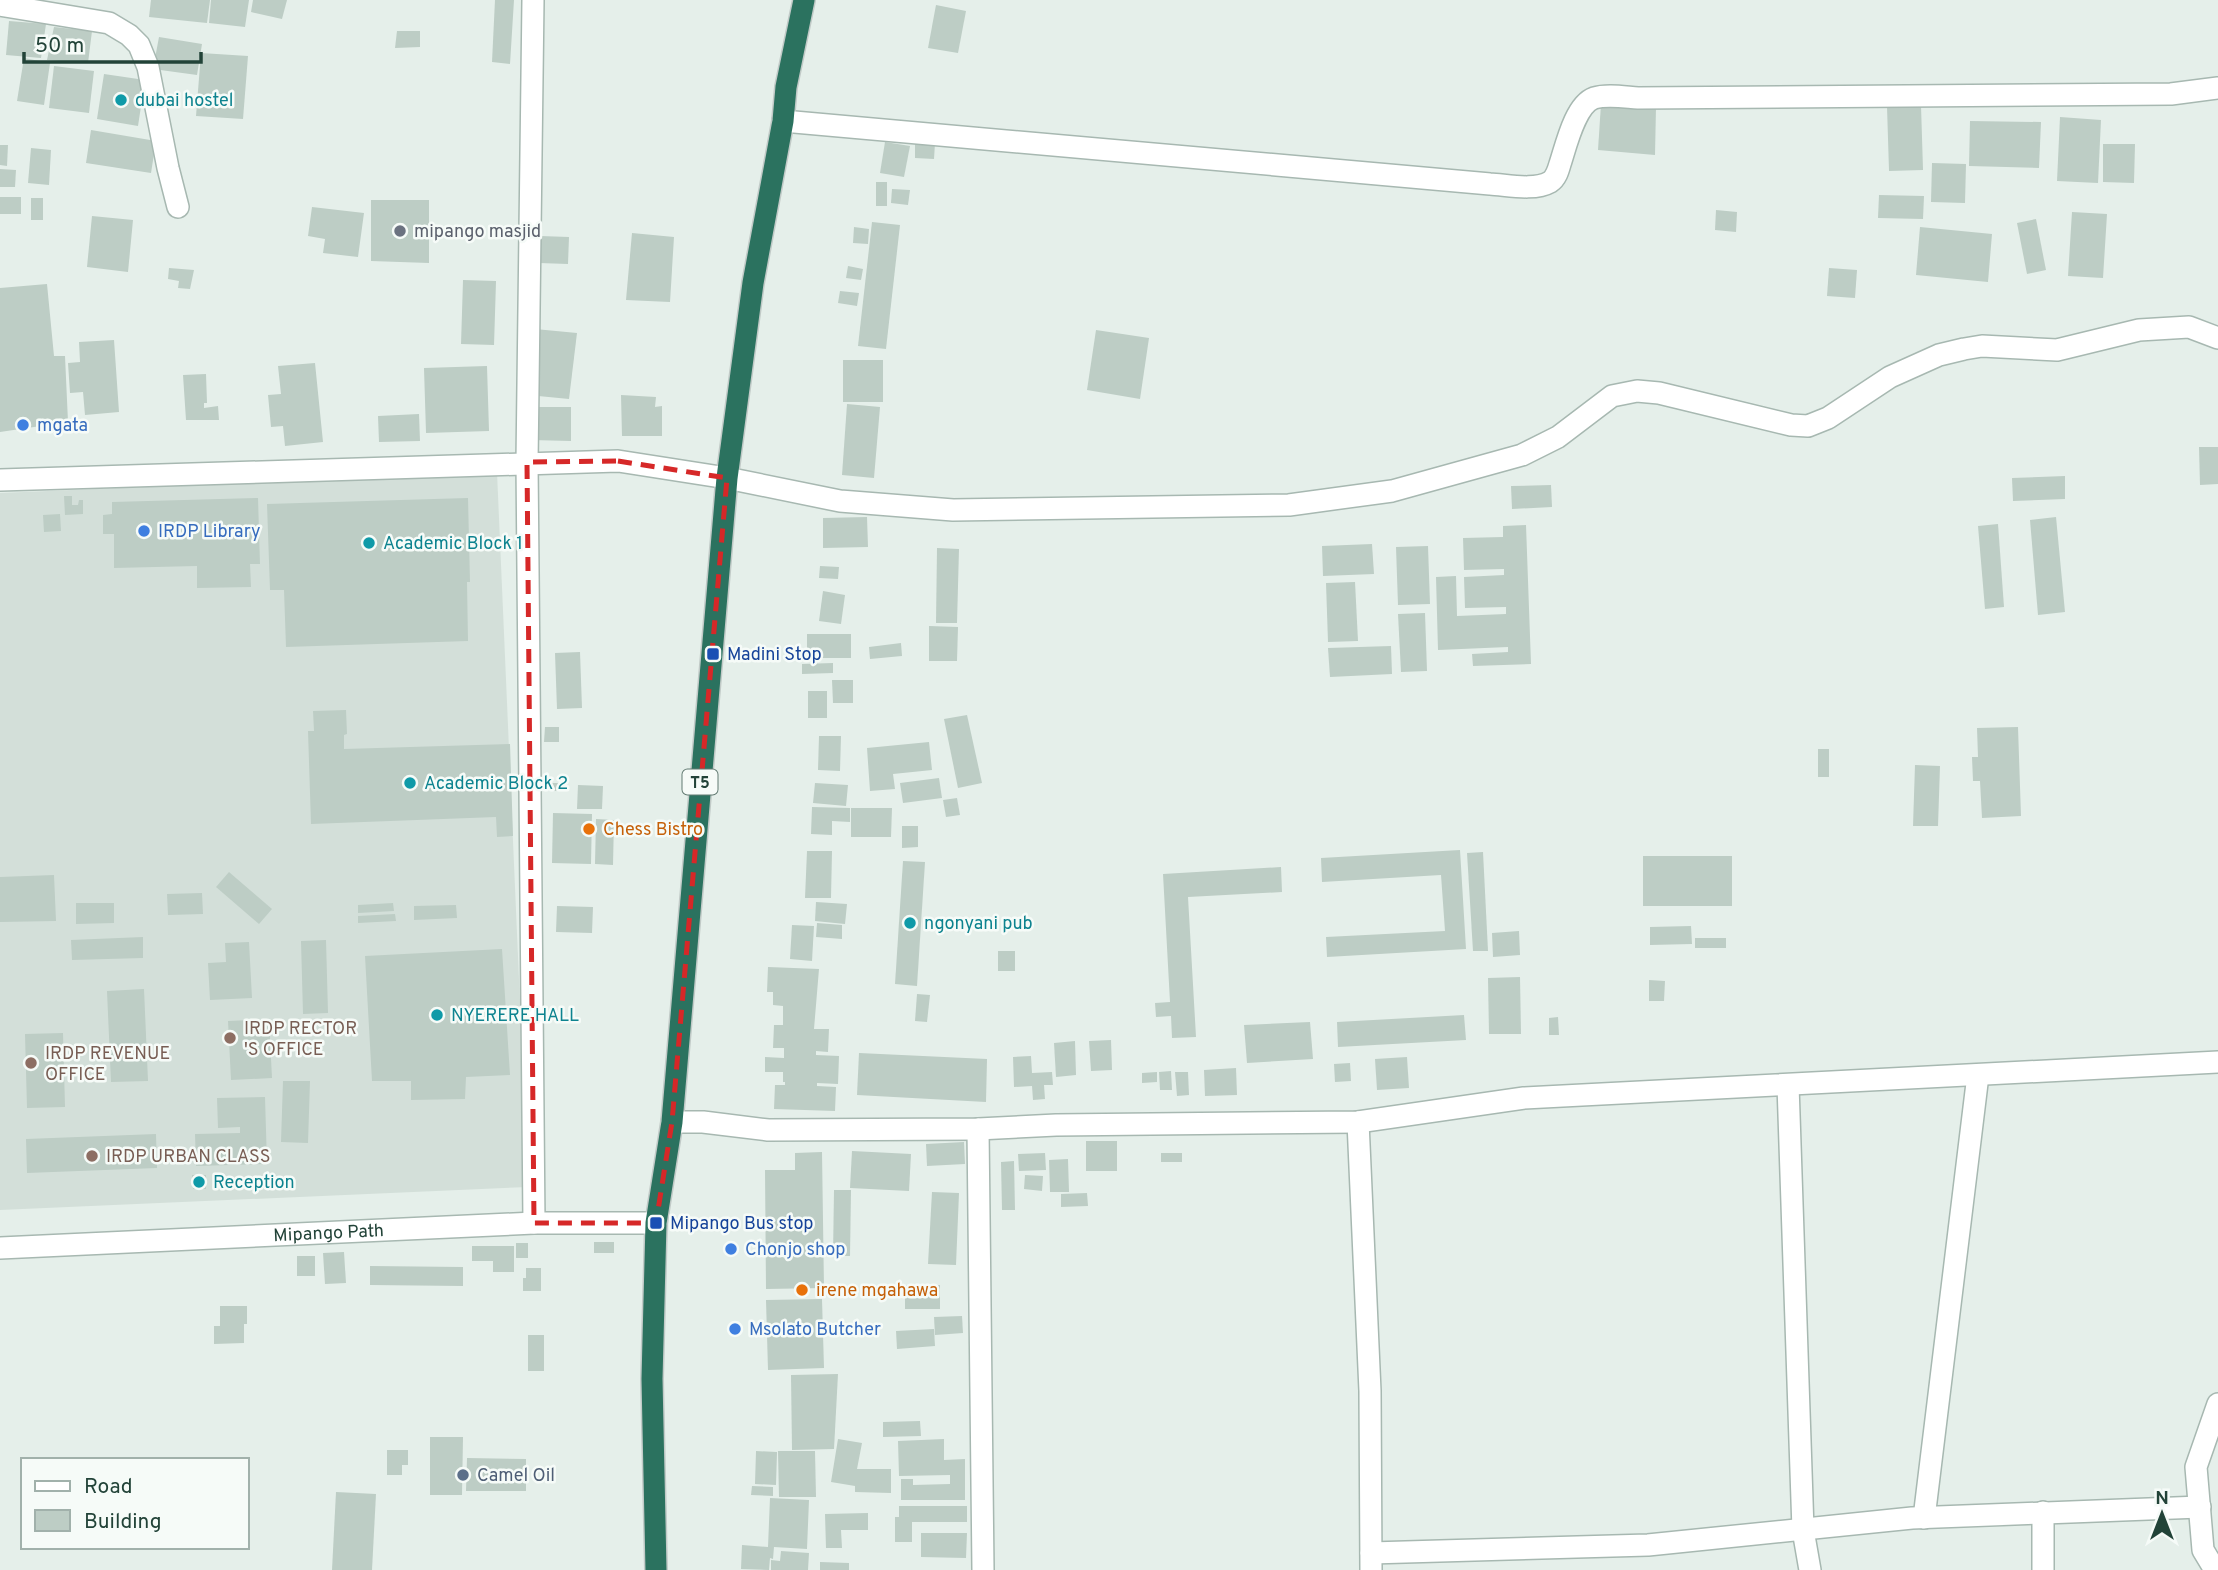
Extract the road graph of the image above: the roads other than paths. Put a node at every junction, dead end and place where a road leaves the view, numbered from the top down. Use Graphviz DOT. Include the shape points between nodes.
graph roads {
  1 [pos="533,0"];
  2 [pos="804,0"];
  3 [pos="0,5"];
  4 [pos="2218,88"];
  5 [pos="783,121"];
  6 [pos="178,207"];
  7 [pos="2218,338"];
  8 [pos="527,462"];
  9 [pos="727,478"];
  10 [pos="0,480"];
  11 [pos="2218,1062"];
  12 [pos="1978,1075"];
  13 [pos="1788,1085"];
  14 [pos="672,1122"];
  15 [pos="1358,1122"];
  16 [pos="978,1129"];
  17 [pos="534,1223"];
  18 [pos="656,1223"];
  19 [pos="0,1248"];
  20 [pos="2218,1404"];
  21 [pos="2200,1507"];
  22 [pos="2043,1512"];
  23 [pos="1924,1518"];
  24 [pos="1804,1530"];
  25 [pos="1371,1561"];
  26 [pos="656,1570"];
  27 [pos="983,1570"];
  28 [pos="1810,1570"];
  29 [pos="2043,1570"];
  30 [pos="2214,1570"];
  1 -- 8 [label="street"];
  2 -- 5 [label="highway, T5"];
  3 -- 6 [label="street" via="109,23 139,45 148,67"];
  4 -- 5 [label="street" via="2171,94 1595,98 1586,103 1573,124 1556,177 1539,186"];
  5 -- 9 [label="highway, T5" via="753,283"];
  7 -- 9 [label="street" via="2189,327 2139,330 2057,350 1964,349 1890,377 1808,426 1637,391 1612,396 1558,436 1522,455 1392,491 1289,505 953,510 839,501"];
  8 -- 9 [label="street" via="618,461"];
  8 -- 10 [label="street"];
  8 -- 17 [label="street"];
  9 -- 14 [label="highway, T5"];
  11 -- 12 [label="street"];
  12 -- 13 [label="street"];
  12 -- 23 [label="street"];
  13 -- 15 [label="street" via="1524,1098"];
  13 -- 24 [label="street"];
  14 -- 16 [label="street" via="768,1130"];
  14 -- 18 [label="highway, T5"];
  15 -- 16 [label="street"];
  15 -- 25 [label="street" via="1370,1391"];
  16 -- 27 [label="street"];
  17 -- 18 [label="street, Mipango Path"];
  17 -- 19 [label="street, Mipango Path"];
  18 -- 26 [label="highway, T5" via="652,1379"];
  20 -- 21 [label="street" via="2196,1467"];
  21 -- 22 [label="street"];
  21 -- 30 [label="street" via="2203,1550"];
  22 -- 23 [label="street"];
  22 -- 29 [label="street"];
  23 -- 24 [label="street"];
  24 -- 25 [label="street" via="1648,1545"];
  24 -- 28 [label="street"];
}
